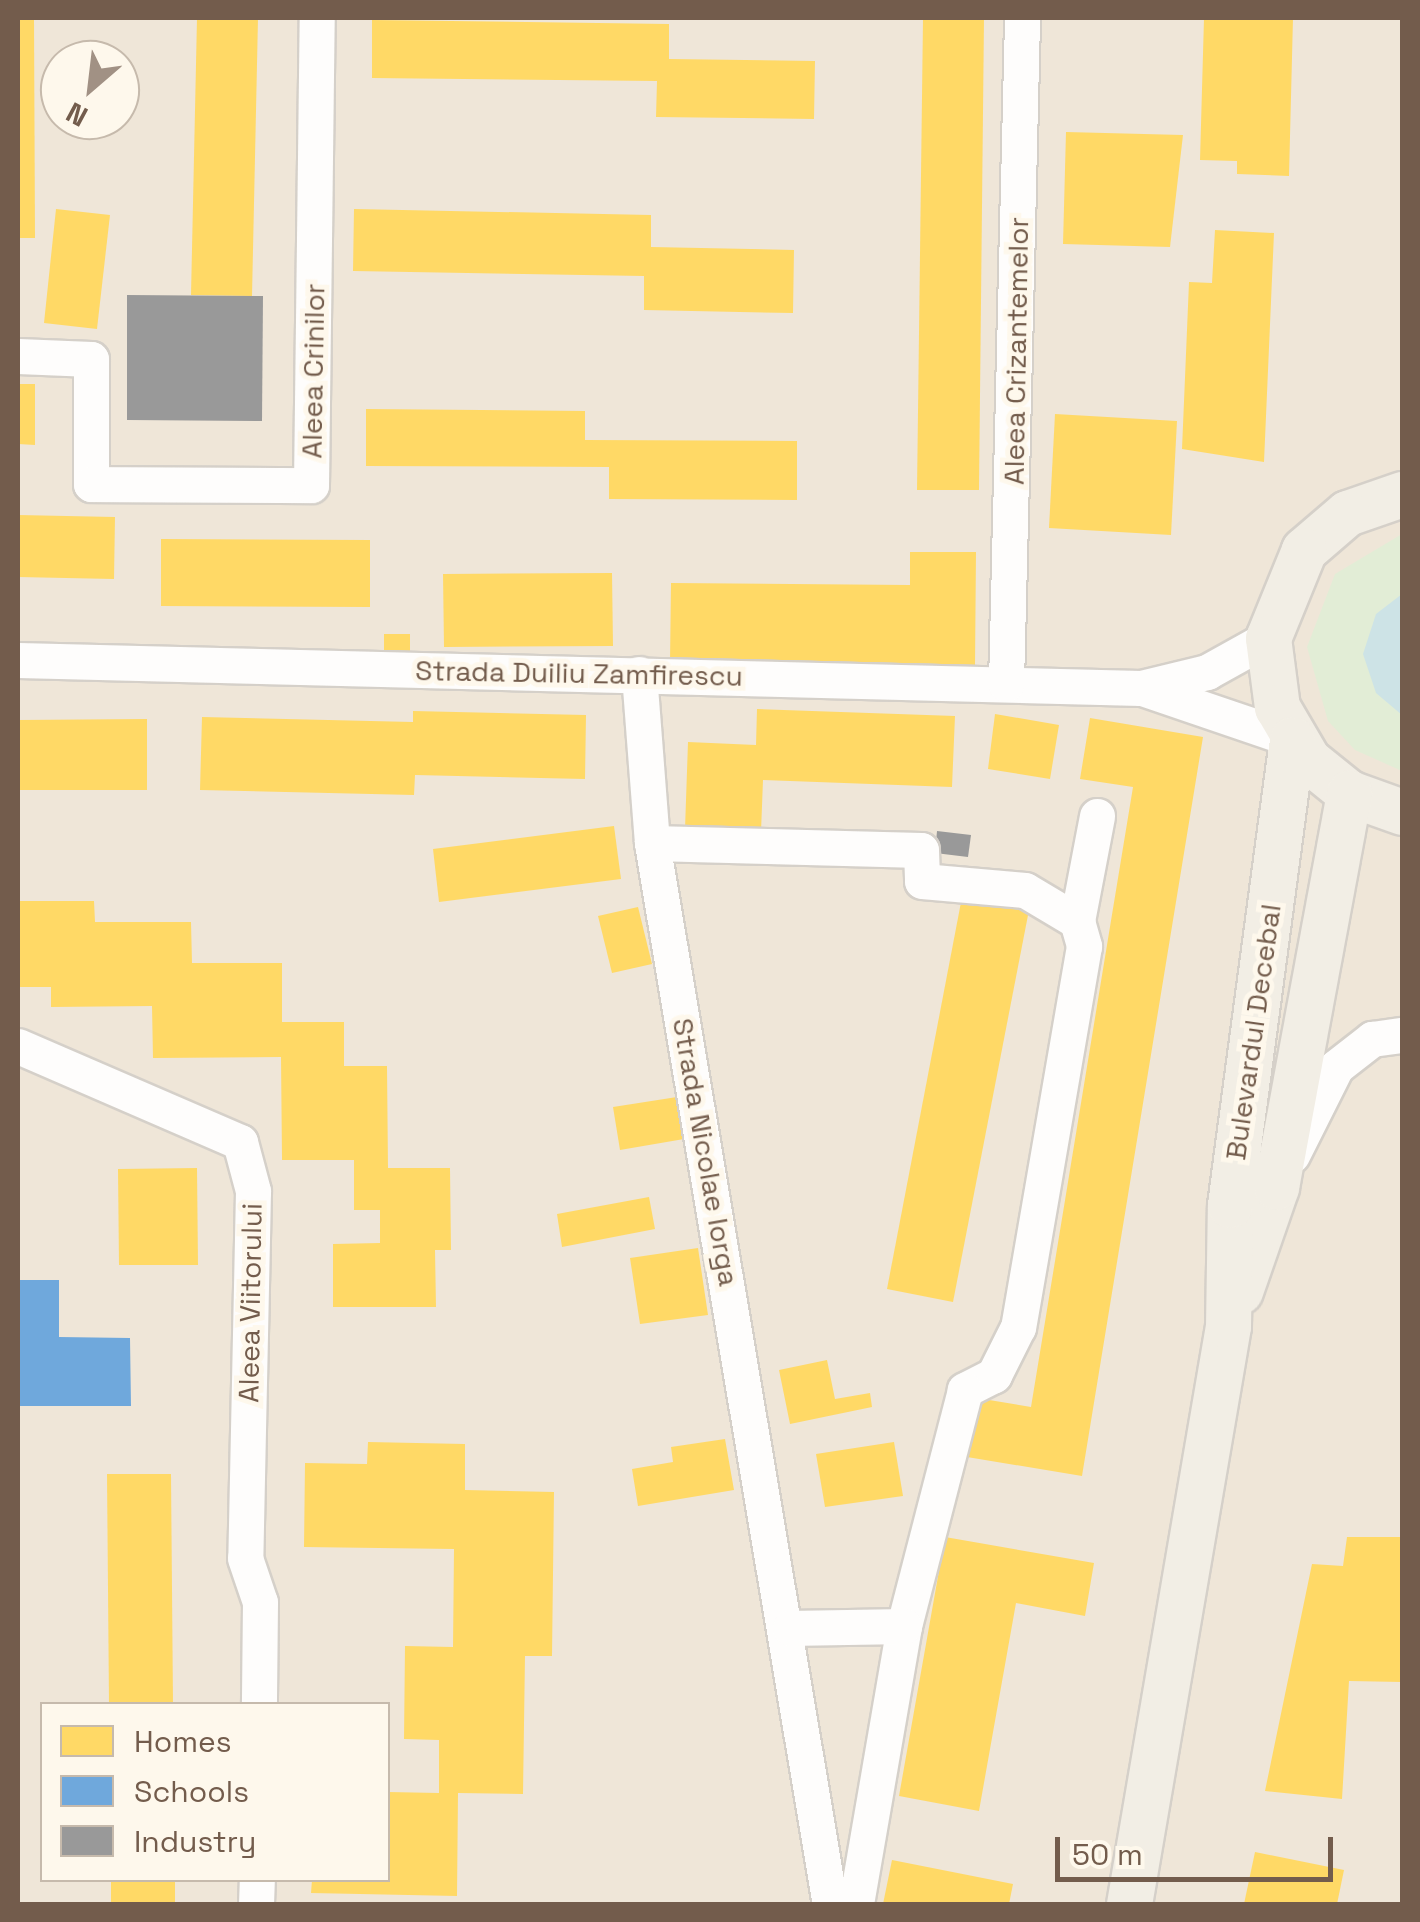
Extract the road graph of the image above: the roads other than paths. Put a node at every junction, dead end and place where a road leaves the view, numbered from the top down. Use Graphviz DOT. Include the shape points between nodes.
graph roads {
  1 [pos="317,18"];
  2 [pos="1022,18"];
  3 [pos="18,356"];
  4 [pos="1402,492"];
  5 [pos="1268,638"];
  6 [pos="18,660"];
  7 [pos="638,674"];
  8 [pos="1006,684"];
  9 [pos="1141,688"];
  10 [pos="1292,740"];
  11 [pos="1349,793"];
  12 [pos="1402,812"];
  13 [pos="1097,816"];
  14 [pos="652,843"];
  15 [pos="1077,922"];
  16 [pos="1402,1035"];
  17 [pos="18,1046"];
  18 [pos="1276,1187"];
  19 [pos="1228,1326"];
  20 [pos="904,1626"];
  21 [pos="790,1628"];
  22 [pos="259,1702"];
  23 [pos="830,1904"];
  24 [pos="856,1904"];
  25 [pos="1129,1904"];
  1 -- 3 [label="street, Aleea Crinilor" via="311,485 91,484 91,360"];
  2 -- 8 [label="street, Aleea Crizantemelor"];
  4 -- 5 [label="main road" via="1347,514 1304,550"];
  5 -- 9 [label="street" via="1207,672"];
  5 -- 10 [label="main road" via="1268,673"];
  6 -- 7 [label="street, Strada Duiliu Zamfirescu"];
  7 -- 8 [label="street, Strada Duiliu Zamfirescu"];
  7 -- 14 [label="street, Strada Nicolae Iorga"];
  8 -- 9 [label="street, Strada Duiliu Zamfirescu"];
  9 -- 10 [label="street"];
  10 -- 11 [label="main road"];
  10 -- 19 [label="main road, Bulevardul Decebal" via="1230,1204"];
  11 -- 12 [label="main road"];
  11 -- 18 [label="main road, Bulevardul Decebal"];
  13 -- 15 [label="street"];
  14 -- 15 [label="street" via="921,850 922,880 1025,890"];
  14 -- 21 [label="street, Strada Nicolae Iorga"];
  15 -- 20 [label="street" via="1080,980 1018,1327 994,1374 965,1390"];
  16 -- 18 [label="street" via="1372,1039 1336,1067"];
  17 -- 22 [label="street, Aleea Viitorului" via="240,1142 253,1192 245,1558 260,1602"];
  18 -- 19 [label="main road, Bulevardul Decebal"];
  19 -- 25 [label="main road, Bulevardul Decebal"];
  20 -- 21 [label="street"];
  20 -- 24 [label="street"];
  21 -- 23 [label="street, Strada Nicolae Iorga"];
}
